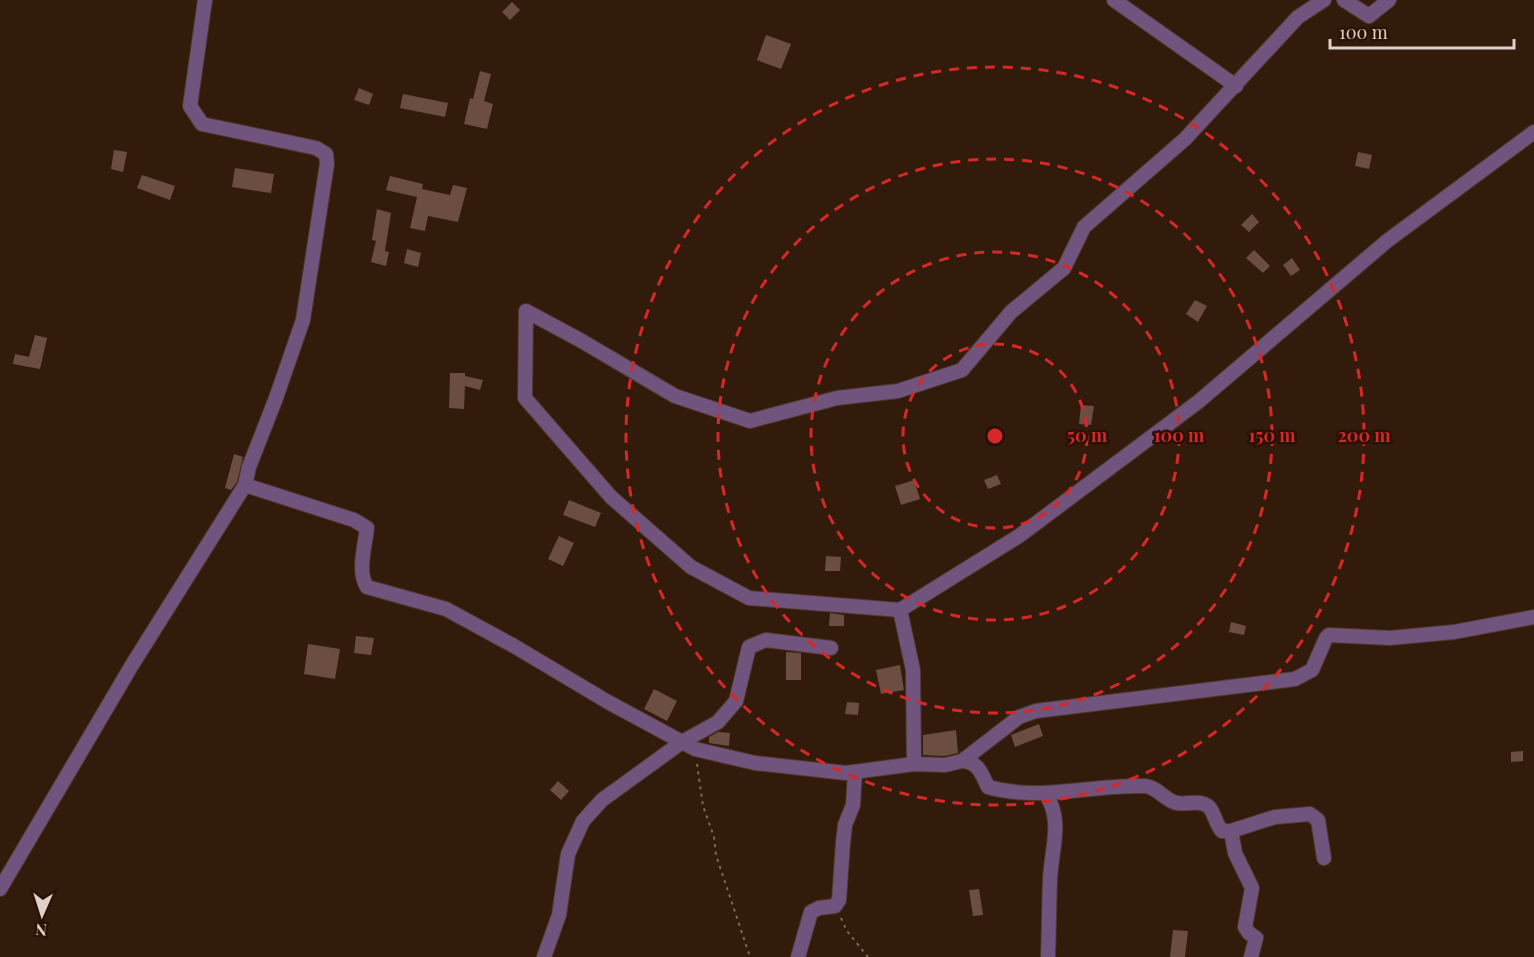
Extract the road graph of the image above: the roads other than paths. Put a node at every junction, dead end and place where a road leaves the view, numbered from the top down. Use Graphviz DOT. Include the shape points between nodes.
graph roads {
  1 [pos="205,0"];
  2 [pos="1114,0"];
  3 [pos="1324,0"];
  4 [pos="1344,0"];
  5 [pos="1389,0"];
  6 [pos="1236,86"];
  7 [pos="1534,132"];
  8 [pos="245,485"];
  9 [pos="900,610"];
  10 [pos="1534,617"];
  11 [pos="831,648"];
  12 [pos="682,742"];
  13 [pos="962,761"];
  14 [pos="914,764"];
  15 [pos="855,772"];
  16 [pos="1045,793"];
  17 [pos="1231,831"];
  18 [pos="1324,858"];
  19 [pos="0,889"];
  20 [pos="1048,955"];
  21 [pos="544,957"];
  22 [pos="798,957"];
  23 [pos="1251,957"];
  1 -- 8 [label="street" via="190,106 197,118 202,124 316,148 326,154 327,164 303,320"];
  2 -- 6 [label="street"];
  3 -- 6 [label="street" via="1298,17"];
  4 -- 5 [label="street" via="1369,16"];
  6 -- 9 [label="street" via="1185,139 1084,227 1064,268 1011,312 962,370 898,391 837,398 750,421 675,396 526,311 525,398 611,497 691,567 749,598"];
  7 -- 9 [label="street" via="1387,241 1179,416 1019,536"];
  8 -- 12 [label="street" via="354,520 367,528 362,572 368,587 446,609"];
  8 -- 19 [label="street" via="132,665"];
  9 -- 14 [label="street" via="913,670"];
  10 -- 13 [label="street" via="1454,632 1390,638 1329,635 1312,669 1295,679 1036,711 1019,717"];
  11 -- 12 [label="street" via="766,640 750,646 736,701 718,722"];
  12 -- 15 [label="street" via="695,749 755,763"];
  12 -- 21 [label="street" via="602,800 583,821 568,854 559,915"];
  13 -- 14 [label="street"];
  13 -- 16 [label="street" via="978,767 988,787"];
  14 -- 15 [label="street"];
  15 -- 22 [label="street" via="853,805 845,825 840,900 836,906 811,912"];
  16 -- 17 [label="street" via="1149,786 1177,803 1207,806 1218,827"];
  16 -- 20 [label="street" via="1053,804 1055,824"];
  17 -- 18 [label="street" via="1275,817 1310,814 1318,820"];
  17 -- 23 [label="street" via="1235,853 1252,888 1245,927 1256,938"];
}
